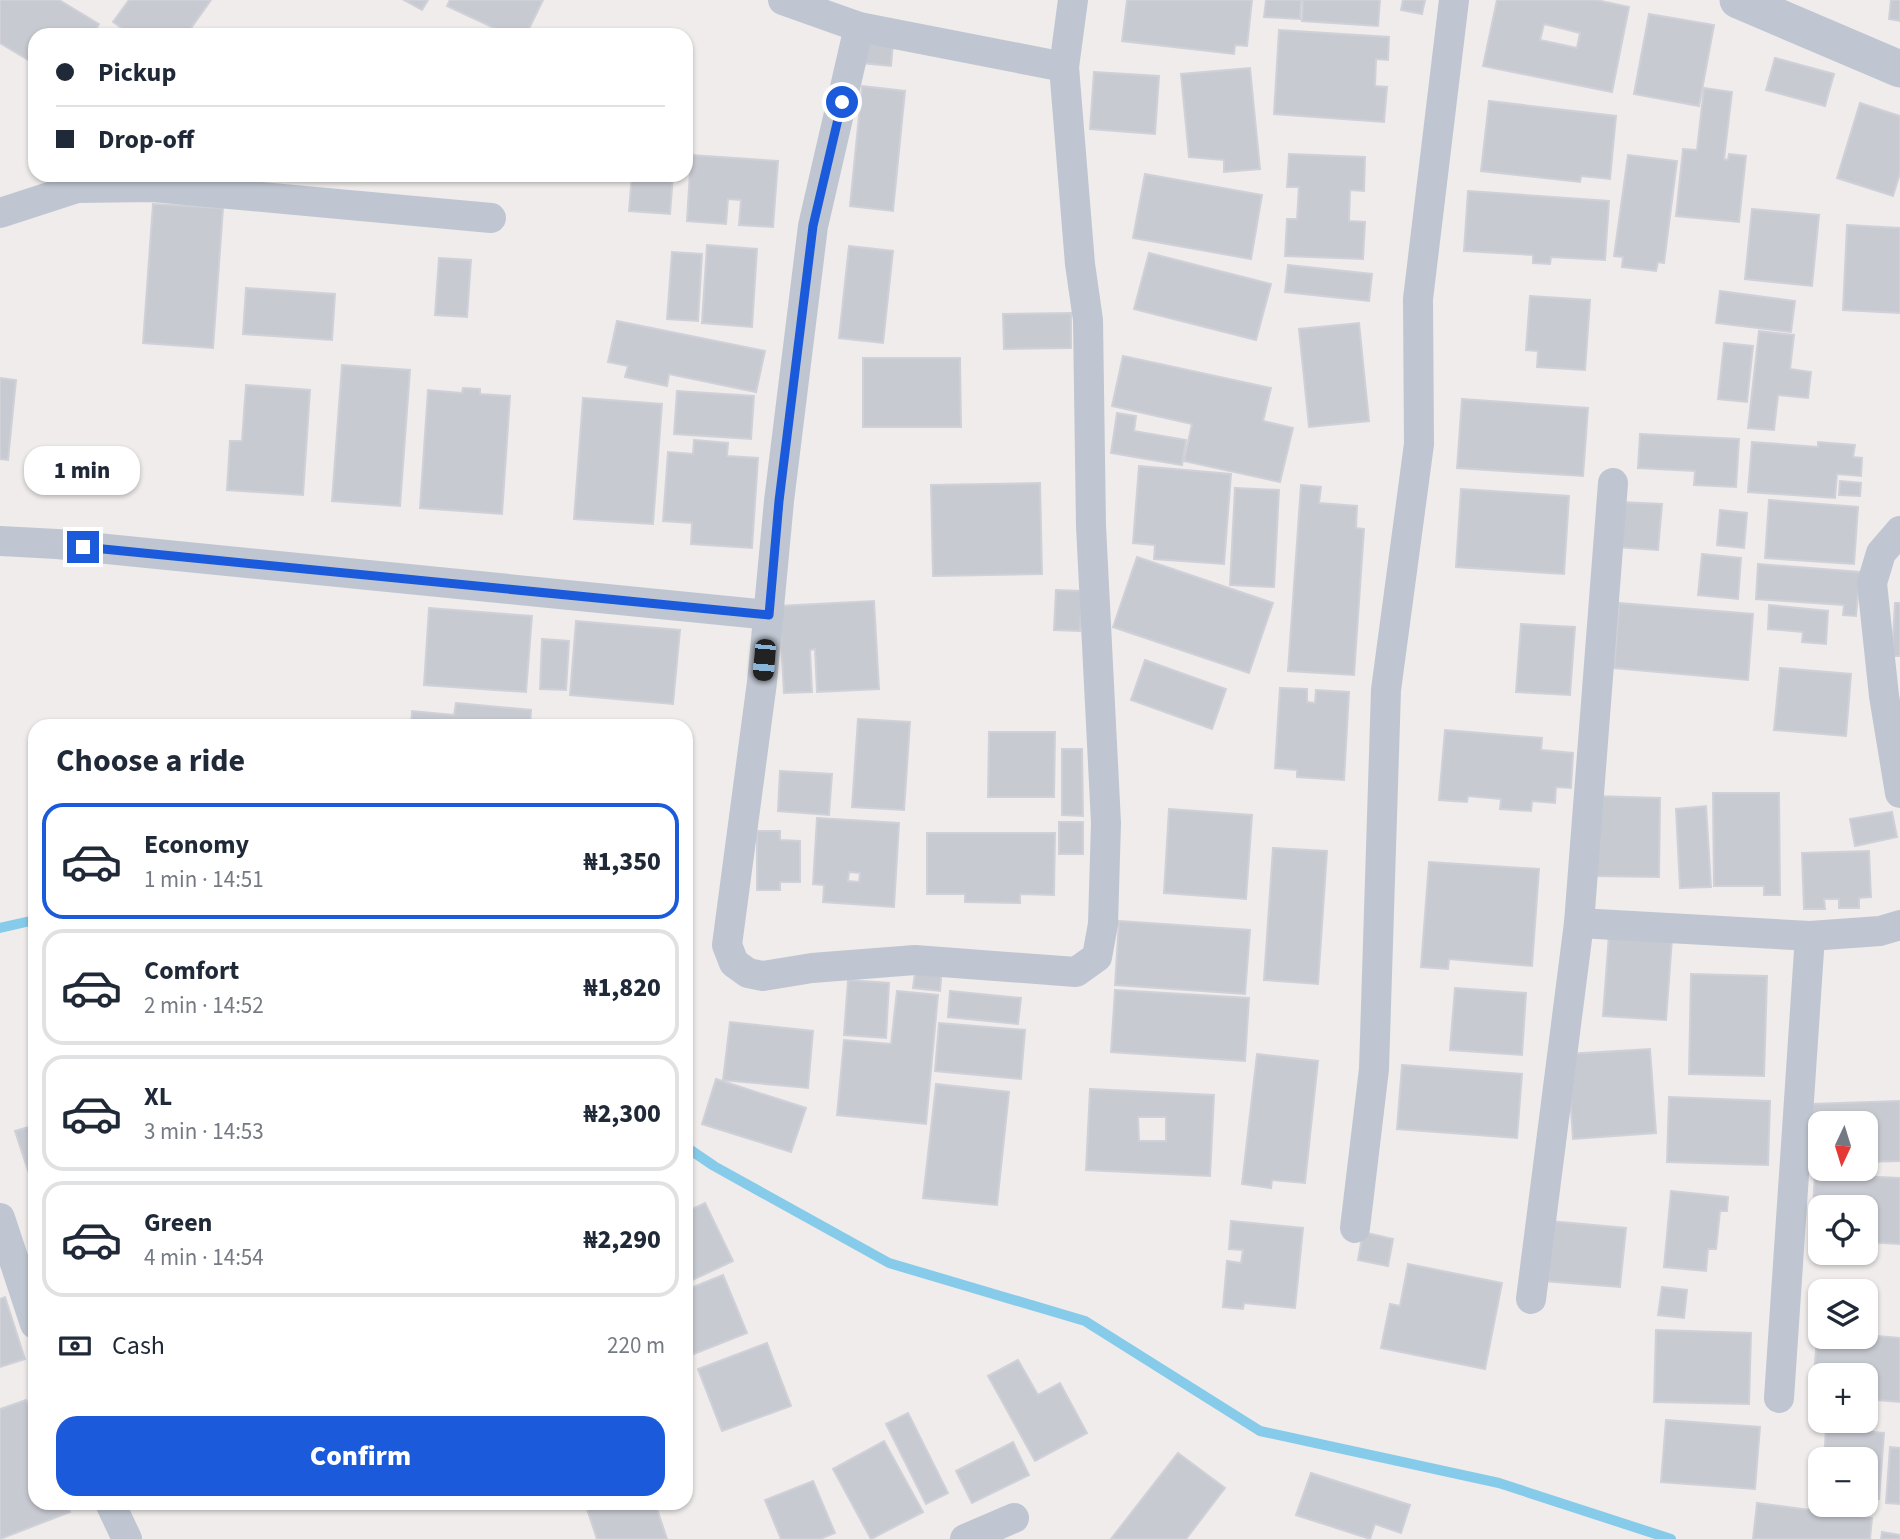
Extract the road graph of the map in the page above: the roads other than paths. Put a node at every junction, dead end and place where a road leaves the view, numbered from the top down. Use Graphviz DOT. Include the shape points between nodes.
graph roads {
  1 [pos="783,0"];
  2 [pos="1073,0"];
  3 [pos="1454,0"];
  4 [pos="1738,0"];
  5 [pos="859,27"];
  6 [pos="1064,67"];
  7 [pos="1900,69"];
  8 [pos="0,214"];
  9 [pos="491,218"];
  10 [pos="1613,483"];
  11 [pos="1900,531"];
  12 [pos="0,541"];
  13 [pos="769,615"];
  14 [pos="1900,793"];
  15 [pos="1579,923"];
  16 [pos="1900,925"];
  17 [pos="1810,936"];
  18 [pos="0,1218"];
  19 [pos="1355,1228"];
  20 [pos="1531,1299"];
  21 [pos="28,1303"];
  22 [pos="1779,1398"];
  23 [pos="113,1510"];
  24 [pos="1014,1518"];
  25 [pos="127,1539"];
  26 [pos="965,1539"];
  1 -- 5 [label="street"];
  2 -- 6 [label="street"];
  3 -- 19 [label="street" via="1418,299 1419,444 1386,690 1374,1069"];
  4 -- 7 [label="street"];
  5 -- 6 [label="street"];
  5 -- 13 [label="street" via="813,226"];
  6 -- 13 [label="street" via="1088,320 1091,526 1106,823 1103,924 1097,957 1076,972 915,960 763,976 734,963 727,945"];
  8 -- 9 [label="street" via="77,188 153,187"];
  10 -- 15 [label="street"];
  11 -- 14 [label="street" via="1881,553 1872,583"];
  12 -- 13 [label="street"];
  15 -- 17 [label="street"];
  15 -- 20 [label="street"];
  16 -- 17 [label="street" via="1880,931"];
  17 -- 22 [label="street"];
  18 -- 21 [label="street"];
  23 -- 25 [label="street"];
  24 -- 26 [label="street"];
}
